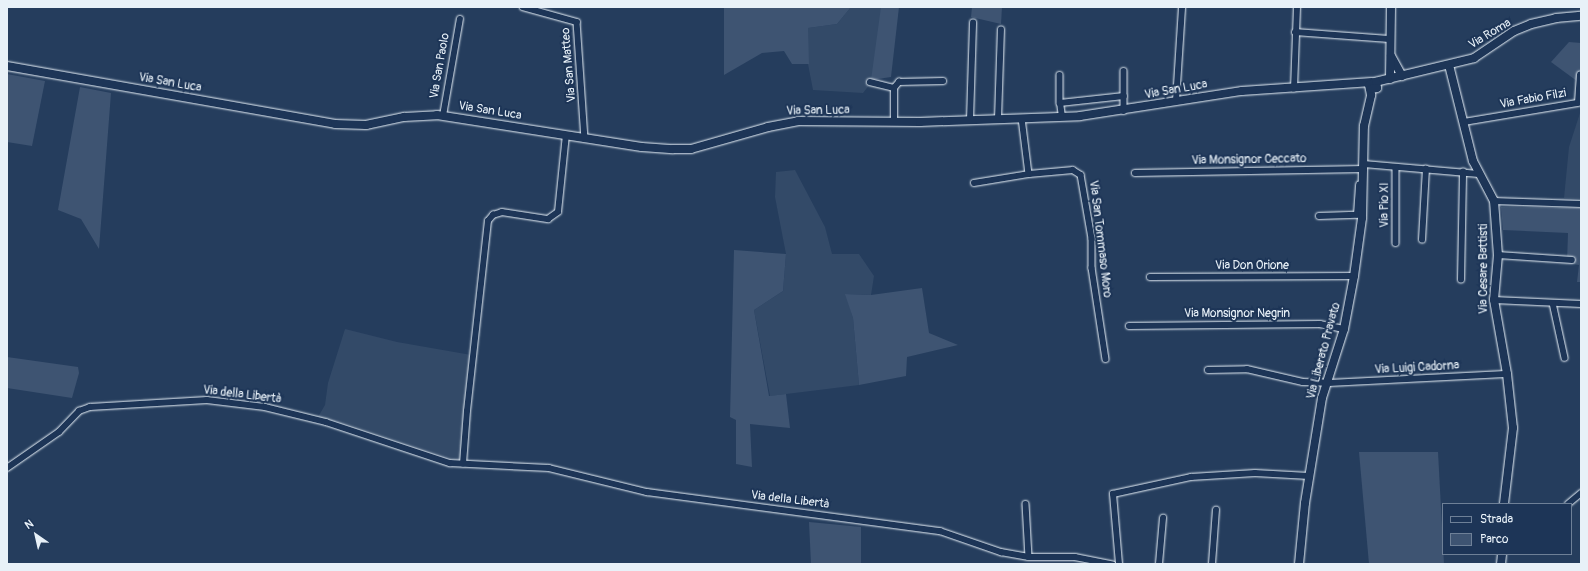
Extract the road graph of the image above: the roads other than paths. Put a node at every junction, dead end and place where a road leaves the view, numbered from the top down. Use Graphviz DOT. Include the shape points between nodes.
graph roads {
  1 [pos="523,7"];
  2 [pos="1182,7"];
  3 [pos="1297,7"];
  4 [pos="1391,7"];
  5 [pos="1581,16"];
  6 [pos="460,19"];
  7 [pos="973,23"];
  8 [pos="1001,30"];
  9 [pos="1296,32"];
  10 [pos="1389,39"];
  11 [pos="1390,54"];
  12 [pos="1449,65"];
  13 [pos="7,66"];
  14 [pos="1124,70"];
  15 [pos="1060,75"];
  16 [pos="1580,75"];
  17 [pos="1402,76"];
  18 [pos="1389,79"];
  19 [pos="943,81"];
  20 [pos="870,82"];
  21 [pos="1373,87"];
  22 [pos="894,88"];
  23 [pos="1294,89"];
  24 [pos="1124,96"];
  25 [pos="1176,101"];
  26 [pos="1060,103"];
  27 [pos="1124,111"];
  28 [pos="443,116"];
  29 [pos="1062,117"];
  30 [pos="1022,118"];
  31 [pos="998,119"];
  32 [pos="970,120"];
  33 [pos="894,121"];
  34 [pos="1464,122"];
  35 [pos="566,135"];
  36 [pos="585,139"];
  37 [pos="1363,167"];
  38 [pos="1396,167"];
  39 [pos="1426,169"];
  40 [pos="1463,172"];
  41 [pos="1134,173"];
  42 [pos="1029,174"];
  43 [pos="1479,174"];
  44 [pos="974,183"];
  45 [pos="1494,201"];
  46 [pos="1581,204"];
  47 [pos="1319,216"];
  48 [pos="1422,240"];
  49 [pos="1396,243"];
  50 [pos="1498,255"];
  51 [pos="1572,260"];
  52 [pos="1354,276"];
  53 [pos="1150,277"];
  54 [pos="1460,280"];
  55 [pos="1494,300"];
  56 [pos="1553,303"];
  57 [pos="1581,304"];
  58 [pos="1130,326"];
  59 [pos="1344,329"];
  60 [pos="1565,358"];
  61 [pos="1106,359"];
  62 [pos="1208,370"];
  63 [pos="1507,374"];
  64 [pos="1327,383"];
  65 [pos="463,464"];
  66 [pos="7,468"];
  67 [pos="1309,476"];
  68 [pos="1581,493"];
  69 [pos="1504,503"];
  70 [pos="1569,503"];
  71 [pos="1026,504"];
  72 [pos="1216,510"];
  73 [pos="1164,518"];
  74 [pos="1029,557"];
  75 [pos="1075,557"];
  76 [pos="1075,564"];
  77 [pos="1112,564"];
  78 [pos="1119,564"];
  79 [pos="1159,564"];
  80 [pos="1212,564"];
  81 [pos="1299,564"];
  1 -- 36 [label="street, Via San Matteo" via="577,22"];
  2 -- 25 [label="street"];
  3 -- 9 [label="street"];
  4 -- 10 [label="street"];
  5 -- 12 [label="street, Via Roma" via="1531,24 1474,58"];
  6 -- 28 [label="street, Via San Paolo"];
  7 -- 32 [label="street"];
  8 -- 31 [label="street"];
  9 -- 10 [label="street"];
  9 -- 23 [label="street"];
  10 -- 11 [label="street"];
  11 -- 17 [label="street"];
  11 -- 18 [label="street"];
  12 -- 17 [label="street, Via Roma"];
  12 -- 34 [label="street, Via Cesare Battisti"];
  13 -- 28 [label="street, Via San Luca" via="335,124 366,125 404,117"];
  14 -- 24 [label="street"];
  15 -- 26 [label="street"];
  16 -- 34 [label="street, Via Fabio Filzi" via="1578,103"];
  17 -- 18 [label="street, Via Roma"];
  18 -- 21 [label="street, Via Roma"];
  19 -- 22 [label="street" via="898,82"];
  20 -- 22 [label="street"];
  21 -- 23 [label="street, Via San Luca" via="1358,84"];
  21 -- 37 [label="street, Via Liberato Pravato" via="1364,126"];
  22 -- 33 [label="street"];
  23 -- 25 [label="street, Via San Luca" via="1242,91"];
  24 -- 26 [label="street"];
  24 -- 27 [label="street"];
  25 -- 27 [label="street, Via San Luca"];
  26 -- 29 [label="street"];
  27 -- 29 [label="street, Via San Luca"];
  28 -- 35 [label="street, Via San Luca"];
  29 -- 30 [label="street, Via San Luca"];
  30 -- 31 [label="street, Via San Luca"];
  30 -- 42 [label="street"];
  31 -- 32 [label="street, Via San Luca"];
  32 -- 33 [label="street, Via San Luca"];
  33 -- 36 [label="street, Via San Luca" via="783,123 691,149 642,148"];
  34 -- 43 [label="street, Via Cesare Battisti" via="1473,161"];
  35 -- 36 [label="street, Via San Luca"];
  35 -- 65 [label="street" via="558,212 548,218 502,212 493,215 488,221"];
  37 -- 38 [label="street, Via Monsignor Ceccato"];
  37 -- 41 [label="street, Via Monsignor Ceccato"];
  37 -- 47 [label="street" via="1357,214"];
  37 -- 52 [label="street, Via Liberato Pravato" via="1362,218"];
  38 -- 39 [label="street, Via Monsignor Ceccato"];
  38 -- 49 [label="street, Via Pio XI"];
  39 -- 40 [label="street, Via Monsignor Ceccato"];
  39 -- 48 [label="street"];
  40 -- 43 [label="street, Via Monsignor Ceccato"];
  40 -- 54 [label="street"];
  42 -- 44 [label="street, Via San Tommaso Moro"];
  42 -- 61 [label="street, Via San Tommaso Moro" via="1073,170 1081,175 1092,239 1092,268"];
  43 -- 45 [label="street, Via Cesare Battisti"];
  45 -- 46 [label="street"];
  45 -- 50 [label="street, Via Cesare Battisti"];
  50 -- 51 [label="street"];
  50 -- 55 [label="street, Via Cesare Battisti"];
  52 -- 53 [label="street, Via Don Orione"];
  52 -- 59 [label="street, Via Liberato Pravato"];
  55 -- 56 [label="street"];
  55 -- 63 [label="street, Via Cesare Battisti"];
  56 -- 57 [label="street"];
  56 -- 60 [label="street"];
  58 -- 59 [label="street, Via Monsignor Negrin" via="1320,324"];
  59 -- 64 [label="street, Via Liberato Pravato"];
  62 -- 64 [label="street, Via Luigi Cadorna" via="1247,369 1303,382"];
  63 -- 64 [label="street, Via Luigi Cadorna"];
  63 -- 69 [label="street, Via Cesare Battisti" via="1513,428"];
  64 -- 67 [label="street, Via Liberato Pravato" via="1322,398"];
  65 -- 66 [label="street, Via della Libertà" via="450,463 318,420 265,407 207,400 90,407 79,411 59,432"];
  65 -- 74 [label="street, Via della Libertà" via="549,468 646,492 940,531 1001,552"];
  67 -- 78 [label="street" via="1256,473 1191,477 1113,494"];
  67 -- 81 [label="street, Via Liberato Pravato"];
  68 -- 70 [label="street"];
  71 -- 74 [label="street"];
  72 -- 80 [label="street"];
  73 -- 79 [label="street"];
  74 -- 75 [label="street, Via della Libertà"];
  75 -- 76 [label="street"];
  75 -- 77 [label="street, Via della Libertà"];
}
